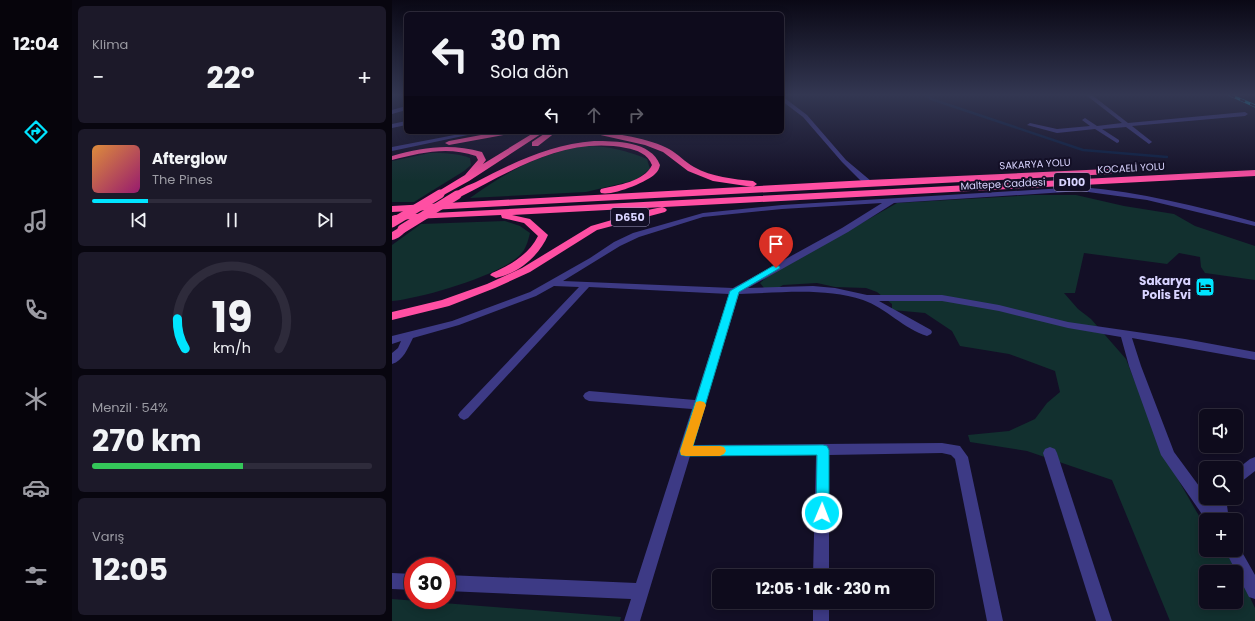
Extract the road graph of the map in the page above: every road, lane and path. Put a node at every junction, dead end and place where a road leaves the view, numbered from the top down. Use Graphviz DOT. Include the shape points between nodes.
graph roads {
  1 [pos="812,124"];
  2 [pos="1090,124"];
  3 [pos="1140,124"];
  4 [pos="1030,125"];
  5 [pos="1129,125"];
  6 [pos="1097,128"];
  7 [pos="469,134"];
  8 [pos="498,134"];
  9 [pos="537,134"];
  10 [pos="549,134"];
  11 [pos="605,134"];
  12 [pos="1117,141"];
  13 [pos="1150,142"];
  14 [pos="392,149"];
  15 [pos="392,156"];
  16 [pos="1255,165"];
  17 [pos="1132,170"];
  18 [pos="1116,171"];
  19 [pos="1255,173"];
  20 [pos="466,179"];
  21 [pos="868,182"];
  22 [pos="816,186"];
  23 [pos="457,195"];
  24 [pos="890,196"];
  25 [pos="485,203"];
  26 [pos="392,208"];
  27 [pos="436,216"];
  28 [pos="392,218"];
  29 [pos="392,223"];
  30 [pos="1255,224"];
  31 [pos="392,236"];
  32 [pos="553,283"];
  33 [pos="587,284"];
  34 [pos="735,291"];
  35 [pos="867,298"];
  36 [pos="392,308"];
  37 [pos="392,316"];
  38 [pos="927,332"];
  39 [pos="1126,335"];
  40 [pos="408,336"];
  41 [pos="392,340"];
  42 [pos="1255,356"];
  43 [pos="392,360"];
  44 [pos="589,396"];
  45 [pos="700,405"];
  46 [pos="464,414"];
  47 [pos="823,450"];
  48 [pos="686,451"];
  49 [pos="1050,453"];
  50 [pos="1255,463"];
  51 [pos="1243,472"];
  52 [pos="1210,513"];
  53 [pos="1237,557"];
  54 [pos="821,569"];
  55 [pos="392,581"];
  56 [pos="404,582"];
  57 [pos="456,583"];
  58 [pos="642,591"];
  59 [pos="1255,591"];
  60 [pos="821,609"];
  61 [pos="632,621"];
  62 [pos="821,621"];
  63 [pos="995,621"];
  64 [pos="1104,621"];
  1 -- 21 [label="street" via="844,161"];
  2 -- 6 [label="street"];
  3 -- 5 [label="street"];
  4 -- 6 [label="street" via="1057,131"];
  5 -- 6 [label="street"];
  5 -- 13 [label="street"];
  6 -- 12 [label="street"];
  7 -- 14 [label="street"];
  8 -- 15 [label="highway"];
  9 -- 20 [label="highway"];
  10 -- 23 [label="highway"];
  11 -- 22 [label="highway" via="666,150 691,169 716,179 754,184"];
  15 -- 20 [label="highway" via="428,150 468,149 479,154 482,160"];
  16 -- 17 [label="highway"];
  18 -- 21 [label="highway, SAKARYA YOLU / D100"];
  19 -- 24 [label="highway, KOCAELİ YOLU / D100"];
  20 -- 29 [label="highway, bridge"];
  21 -- 22 [label="highway, SAKARYA YOLU / D100"];
  22 -- 25 [label="highway, D100"];
  23 -- 25 [label="highway" via="539,154 574,145 595,143 625,146 645,152 656,162 653,172 647,177 619,188 584,194"];
  23 -- 31 [label="highway, bridge"];
  24 -- 27 [label="highway, D100"];
  24 -- 30 [label="street, Maltepe Caddesi" via="1095,190 1178,205"];
  24 -- 32 [label="street, Maltepe Caddesi" via="746,210 679,220 617,244"];
  24 -- 34 [label="street" via="845,230"];
  24 -- 37 [label="highway, D650" via="686,206 646,213 594,228 526,270 491,286 445,303"];
  25 -- 26 [label="highway, D100"];
  27 -- 28 [label="highway, D100"];
  27 -- 36 [label="highway" via="503,216 527,221 543,235 537,247 507,270 443,295"];
  32 -- 33 [label="street"];
  32 -- 40 [label="street, Maltepe Caddesi" via="533,294 456,323"];
  33 -- 34 [label="street"];
  33 -- 46 [label="street"];
  34 -- 35 [label="street" via="813,289"];
  34 -- 45 [label="street"];
  35 -- 38 [label="street"];
  35 -- 39 [label="street" via="942,298"];
  39 -- 42 [label="street"];
  39 -- 52 [label="street" via="1168,455"];
  40 -- 41 [label="street, Maltepe Caddesi"];
  40 -- 43 [label="street" via="402,350"];
  44 -- 45 [label="street"];
  45 -- 48 [label="street"];
  47 -- 48 [label="street"];
  47 -- 54 [label="street"];
  47 -- 63 [label="street" via="955,450 962,457"];
  48 -- 58 [label="street"];
  49 -- 64 [label="street"];
  50 -- 51 [label="street"];
  53 -- 59 [label="street"];
  55 -- 56 [label="street"];
  57 -- 58 [label="street"];
  58 -- 61 [label="street"];
  60 -- 62 [label="street"];
}
